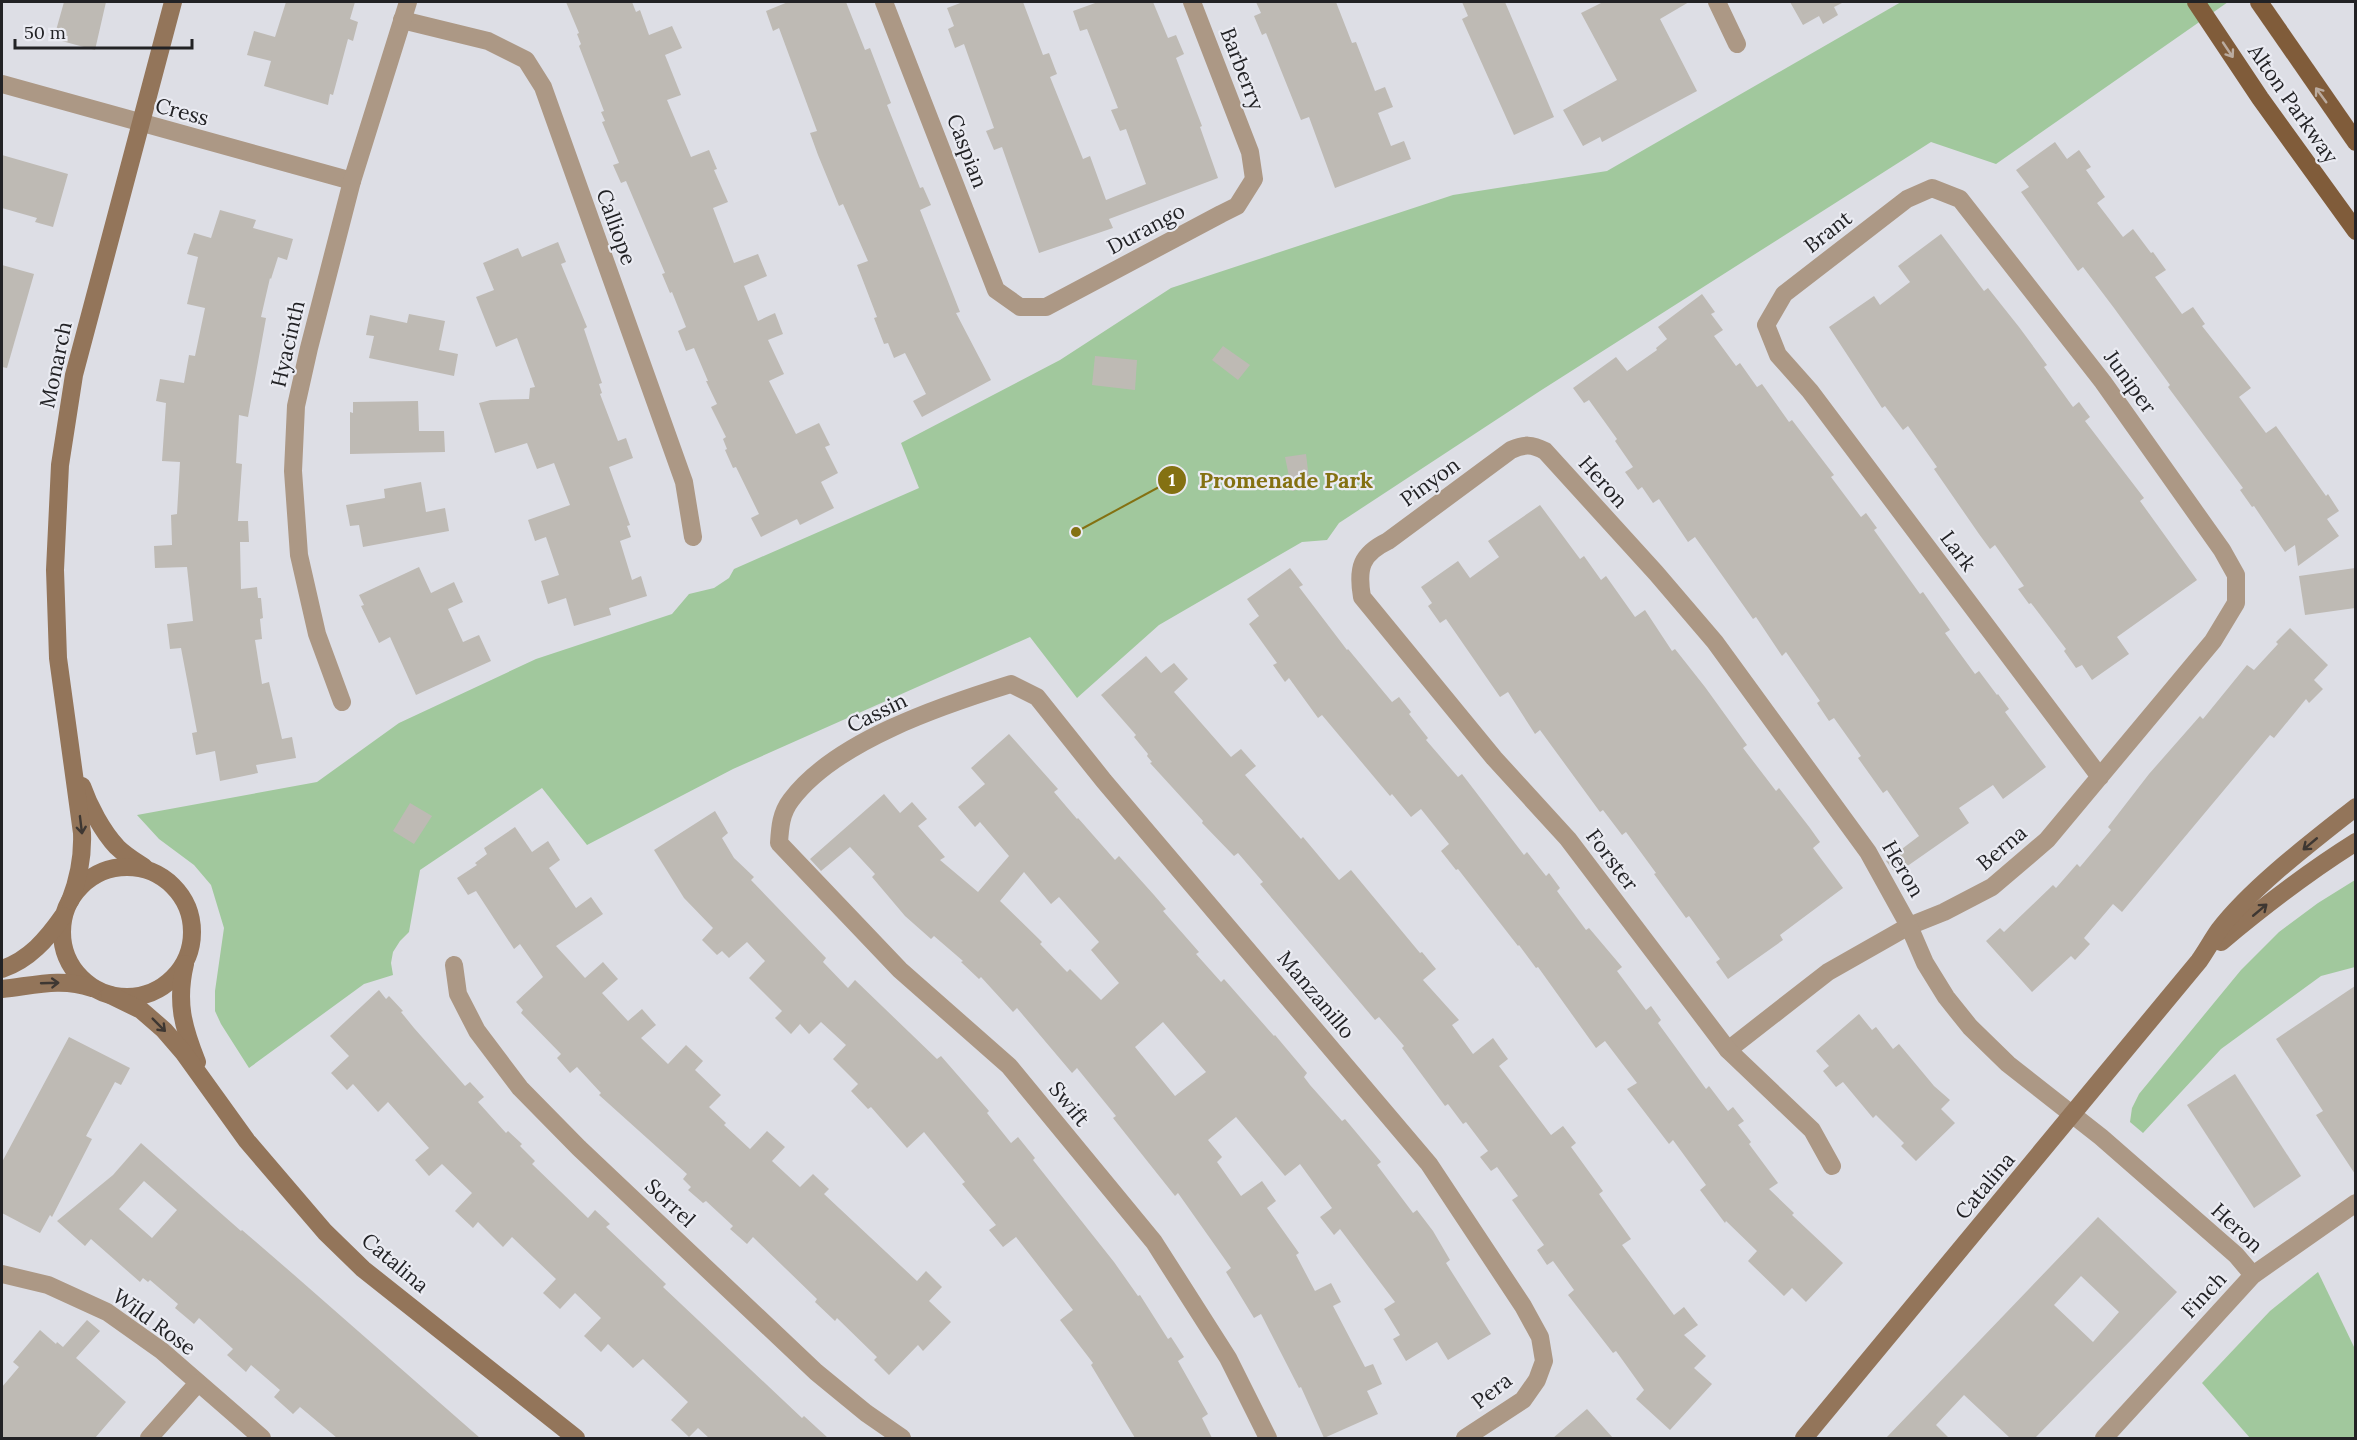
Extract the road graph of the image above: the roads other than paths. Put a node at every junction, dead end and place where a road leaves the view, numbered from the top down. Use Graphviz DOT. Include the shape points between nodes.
graph roads {
  1 [pos="173,2"];
  2 [pos="408,2"];
  3 [pos="884,2"];
  4 [pos="1192,2"];
  5 [pos="1716,2"];
  6 [pos="2196,2"];
  7 [pos="2259,2"];
  8 [pos="402,20"];
  9 [pos="1737,44"];
  10 [pos="2,84"];
  11 [pos="141,124"];
  12 [pos="2355,142"];
  13 [pos="1250,152"];
  14 [pos="352,181"];
  15 [pos="1960,199"];
  16 [pos="2355,231"];
  17 [pos="1020,307"];
  18 [pos="1778,355"];
  19 [pos="1545,451"];
  20 [pos="693,537"];
  21 [pos="1359,580"];
  22 [pos="2236,603"];
  23 [pos="1037,697"];
  24 [pos="342,702"];
  25 [pos="71,747"];
  26 [pos="2100,777"];
  27 [pos="2355,807"];
  28 [pos="2355,842"];
  29 [pos="779,843"];
  30 [pos="150,871"];
  31 [pos="68,906"];
  32 [pos="1909,926"];
  33 [pos="187,957"];
  34 [pos="2199,961"];
  35 [pos="454,965"];
  36 [pos="2,969"];
  37 [pos="2,990"];
  38 [pos="104,992"];
  39 [pos="1728,1050"];
  40 [pos="212,1094"];
  41 [pos="2072,1115"];
  42 [pos="1832,1166"];
  43 [pos="2355,1203"];
  44 [pos="2,1274"];
  45 [pos="2253,1275"];
  46 [pos="1540,1337"];
  47 [pos="198,1383"];
  48 [pos="149,1438"];
  49 [pos="262,1438"];
  50 [pos="576,1438"];
  51 [pos="902,1438"];
  52 [pos="1268,1438"];
  53 [pos="1465,1438"];
  54 [pos="1804,1438"];
  55 [pos="2104,1438"];
  1 -- 11 [label="street, Monarch"];
  2 -- 8 [label="street, Hyacinth"];
  3 -- 17 [label="street, Caspian" via="996,290"];
  4 -- 13 [label="street, Barberry"];
  5 -- 9 [label="street"];
  6 -- 16 [label="main road, Alton Parkway, one-way"];
  12 -- 7 [label="main road, Alton Parkway, one-way"];
  8 -- 14 [label="street, Hyacinth"];
  8 -- 20 [label="street, Calliope" via="488,41 525,60 543,87 684,482"];
  10 -- 11 [label="street, Cress"];
  11 -- 14 [label="street, Cress"];
  11 -- 25 [label="street, Monarch" via="74,375 60,465 55,616"];
  13 -- 17 [label="street, Durango" via="1254,179 1237,206 1046,307"];
  14 -- 24 [label="street, Hyacinth" via="296,406 293,471 302,566 317,634"];
  15 -- 18 [label="street, Brant" via="1932,188 1908,199 1784,294 1766,325"];
  15 -- 22 [label="street, Juniper" via="2103,382 2222,550 2236,575"];
  18 -- 26 [label="street, Lark"];
  19 -- 21 [label="street, Pinyon" via="1533,445 1511,450 1388,541 1374,547 1364,558"];
  19 -- 32 [label="street, Heron" via="1715,642 1868,852"];
  21 -- 39 [label="street, Forster" via="1362,597 1374,613 1494,758 1568,839"];
  22 -- 26 [label="street, Berna" via="2213,641"];
  23 -- 29 [label="street, Cassin" via="1011,684 958,700 868,740 816,772 790,801 781,820"];
  23 -- 46 [label="street, Manzanillo" via="1429,1164"];
  25 -- 30 [label="street, Monarch" via="87,800 110,839"];
  25 -- 31 [label="street, Monarch, one-way" via="83,854"];
  26 -- 32 [label="street, Berna" via="2047,840 1992,887"];
  27 -- 34 [label="street, Catalina, one-way" via="2248,900 2220,929"];
  34 -- 28 [label="street, Catalina, one-way" via="2314,868"];
  29 -- 52 [label="street, Swift" via="900,970 1009,1066 1146,1232 1228,1358"];
  30 -- 31 [label="street" via="127,867 104,871 84,883"];
  30 -- 33 [label="street" via="170,883 184,901 192,935"];
  31 -- 36 [label="street" via="38,948"];
  31 -- 38 [label="street" via="62,935 67,957 80,977"];
  32 -- 39 [label="street, Berna" via="1828,972"];
  32 -- 41 [label="street, Heron" via="1940,989 1970,1027 2008,1064"];
  33 -- 38 [label="street" via="174,977 155,990 133,997"];
  33 -- 40 [label="street, Catalina" via="180,1003 186,1034"];
  34 -- 41 [label="street, Catalina"];
  35 -- 51 [label="street, Sorrel" via="458,994 477,1031 520,1088 816,1372"];
  37 -- 38 [label="street, one-way" via="66,983"];
  38 -- 40 [label="street, Catalina, one-way" via="154,1019"];
  39 -- 42 [label="street, Forster" via="1812,1130"];
  40 -- 50 [label="street, Catalina" via="280,1182 363,1269"];
  41 -- 45 [label="street, Heron" via="2227,1247"];
  41 -- 54 [label="street, Catalina"];
  43 -- 45 [label="street, Finch"];
  44 -- 47 [label="street, Wild Rose" via="48,1285 107,1312 162,1351"];
  45 -- 55 [label="street, Finch"];
  46 -- 53 [label="street, Pera" via="1544,1360 1524,1400"];
  47 -- 48 [label="street"];
  47 -- 49 [label="street, Wild Rose"];
}
